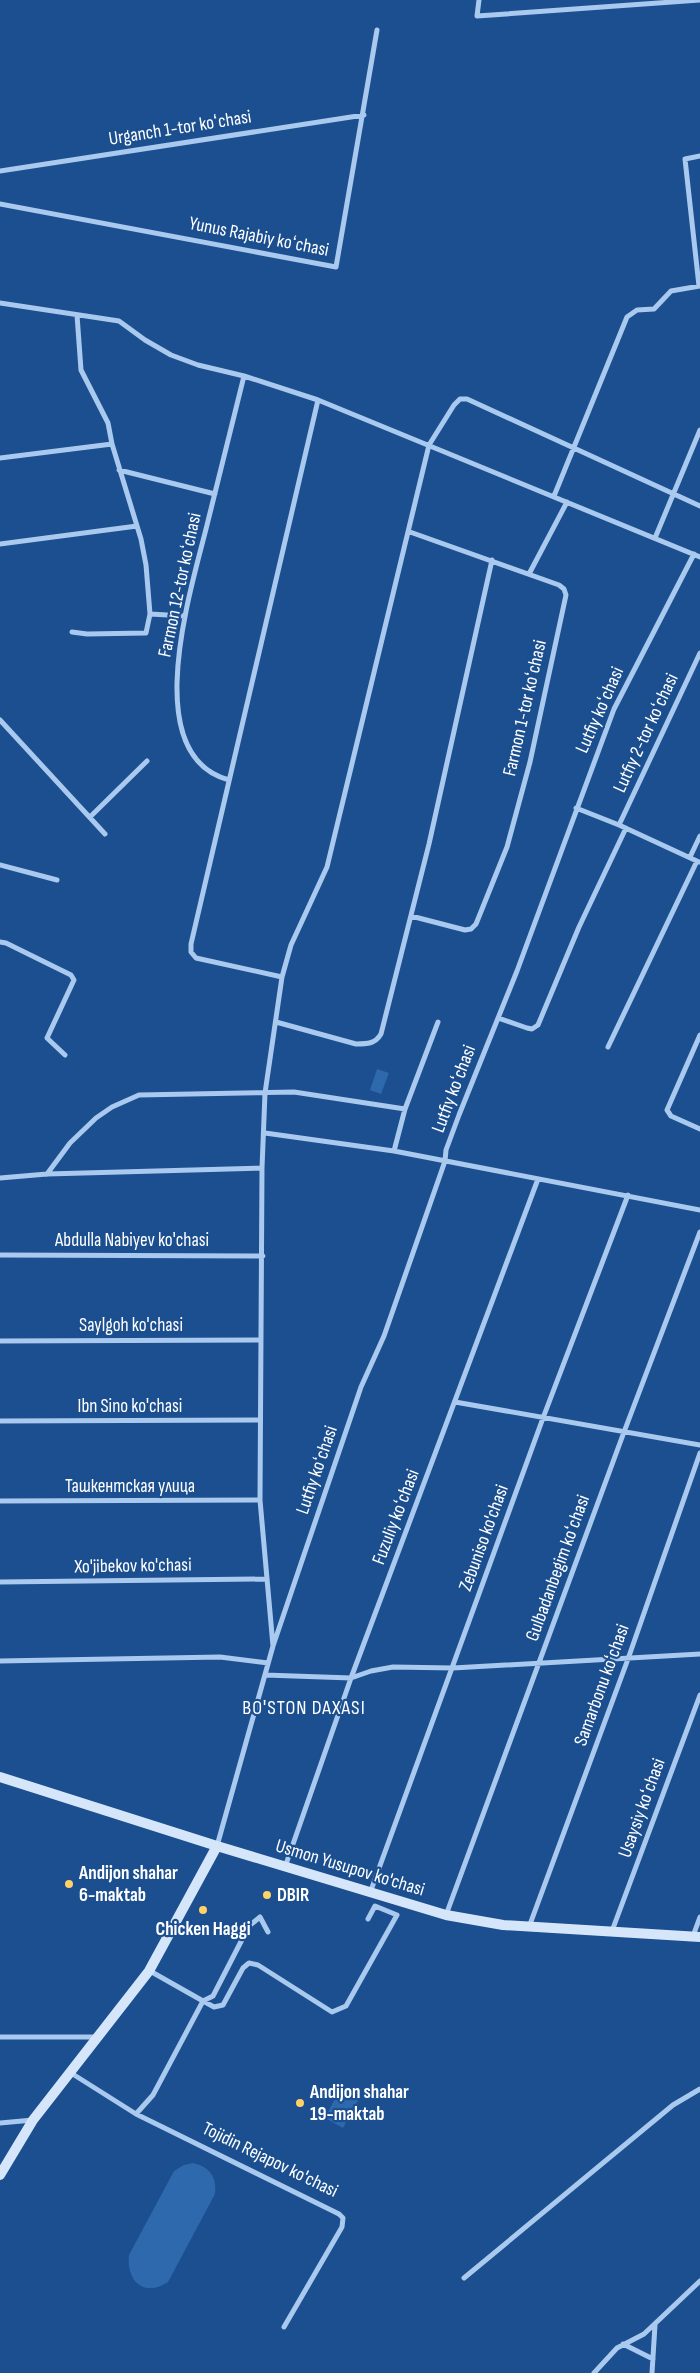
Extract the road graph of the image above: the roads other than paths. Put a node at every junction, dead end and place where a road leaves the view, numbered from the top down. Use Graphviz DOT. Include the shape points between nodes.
graph roads {
  1 [pos="479,0"];
  2 [pos="700,0"];
  3 [pos="377,30"];
  4 [pos="364,115"];
  5 [pos="700,156"];
  6 [pos="0,171"];
  7 [pos="0,204"];
  8 [pos="700,286"];
  9 [pos="0,303"];
  10 [pos="77,315"];
  11 [pos="244,376"];
  12 [pos="318,400"];
  13 [pos="700,430"];
  14 [pos="112,444"];
  15 [pos="429,445"];
  16 [pos="572,449"];
  17 [pos="0,458"];
  18 [pos="119,470"];
  19 [pos="215,494"];
  20 [pos="673,495"];
  21 [pos="554,496"];
  22 [pos="566,502"];
  23 [pos="700,506"];
  24 [pos="137,526"];
  25 [pos="410,532"];
  26 [pos="655,538"];
  27 [pos="0,544"];
  28 [pos="694,554"];
  29 [pos="700,557"];
  30 [pos="492,560"];
  31 [pos="529,574"];
  32 [pos="150,614"];
  33 [pos="184,616"];
  34 [pos="72,632"];
  35 [pos="700,652"];
  36 [pos="0,720"];
  37 [pos="147,761"];
  38 [pos="229,780"];
  39 [pos="576,808"];
  40 [pos="90,817"];
  41 [pos="619,825"];
  42 [pos="626,828"];
  43 [pos="105,834"];
  44 [pos="700,836"];
  45 [pos="690,858"];
  46 [pos="699,861"];
  47 [pos="0,865"];
  48 [pos="57,880"];
  49 [pos="412,916"];
  50 [pos="0,942"];
  51 [pos="282,977"];
  52 [pos="498,1018"];
  53 [pos="276,1022"];
  54 [pos="438,1022"];
  55 [pos="700,1034"];
  56 [pos="608,1047"];
  57 [pos="65,1055"];
  58 [pos="265,1093"];
  59 [pos="405,1109"];
  60 [pos="700,1129"];
  61 [pos="265,1133"];
  62 [pos="394,1151"];
  63 [pos="445,1161"];
  64 [pos="262,1168"];
  65 [pos="47,1174"];
  66 [pos="0,1178"];
  67 [pos="538,1179"];
  68 [pos="628,1195"];
  69 [pos="700,1210"];
  70 [pos="700,1232"];
  71 [pos="0,1255"];
  72 [pos="263,1256"];
  73 [pos="262,1340"];
  74 [pos="0,1341"];
  75 [pos="454,1402"];
  76 [pos="543,1418"];
  77 [pos="260,1420"];
  78 [pos="0,1421"];
  79 [pos="624,1432"];
  80 [pos="700,1445"];
  81 [pos="700,1453"];
  82 [pos="260,1500"];
  83 [pos="0,1501"];
  84 [pos="266,1579"];
  85 [pos="0,1582"];
  86 [pos="273,1646"];
  87 [pos="700,1654"];
  88 [pos="628,1659"];
  89 [pos="0,1661"];
  90 [pos="268,1663"];
  91 [pos="540,1663"];
  92 [pos="453,1668"];
  93 [pos="264,1676"];
  94 [pos="351,1678"];
  95 [pos="700,1694"];
  96 [pos="0,1777"];
  97 [pos="217,1846"];
  98 [pos="285,1867"];
  99 [pos="370,1893"];
  100 [pos="446,1915"];
  101 [pos="700,1917"];
  102 [pos="368,1919"];
  103 [pos="529,1927"];
  104 [pos="612,1931"];
  105 [pos="268,1932"];
  106 [pos="697,1936"];
  107 [pos="149,1971"];
  108 [pos="203,2001"];
  109 [pos="0,2037"];
  110 [pos="96,2037"];
  111 [pos="71,2073"];
  112 [pos="700,2088"];
  113 [pos="136,2114"];
  114 [pos="33,2120"];
  115 [pos="0,2123"];
  116 [pos="0,2175"];
  117 [pos="464,2278"];
  118 [pos="700,2282"];
  119 [pos="655,2325"];
  120 [pos="284,2327"];
  121 [pos="623,2344"];
  122 [pos="653,2359"];
  123 [pos="594,2373"];
  124 [pos="652,2373"];
  1 -- 2 [label="street" via="477,16"];
  3 -- 4 [label="street, Yunus Rajabiy koʻchasi"];
  4 -- 6 [label="street, Urganch 1-tor koʻchasi"];
  4 -- 7 [label="street, Yunus Rajabiy koʻchasi" via="336,267"];
  5 -- 8 [label="street" via="685,159"];
  8 -- 16 [label="street" via="671,291 654,309 637,310 629,315"];
  9 -- 10 [label="street"];
  10 -- 11 [label="street" via="119,321 171,355"];
  10 -- 14 [label="street" via="81,370 108,423"];
  11 -- 12 [label="street"];
  11 -- 19 [label="street, Farmon 12-tor koʻchasi"];
  12 -- 15 [label="street"];
  12 -- 38 [label="street"];
  13 -- 20 [label="street"];
  14 -- 17 [label="street"];
  14 -- 18 [label="street"];
  15 -- 16 [label="street" via="454,405 460,399 467,399"];
  15 -- 21 [label="street"];
  15 -- 25 [label="street"];
  16 -- 20 [label="street"];
  16 -- 21 [label="street"];
  18 -- 19 [label="street"];
  18 -- 24 [label="street"];
  19 -- 33 [label="street, Farmon 12-tor koʻchasi"];
  20 -- 23 [label="street"];
  20 -- 26 [label="street"];
  21 -- 22 [label="street"];
  22 -- 26 [label="street"];
  22 -- 31 [label="street"];
  24 -- 27 [label="street"];
  24 -- 32 [label="street" via="146,565"];
  25 -- 30 [label="street, Farmon 1-tor koʻchasi"];
  25 -- 51 [label="street" via="327,867 291,945"];
  26 -- 28 [label="street"];
  28 -- 29 [label="street"];
  28 -- 39 [label="street, Lutfiy koʻchasi" via="614,709"];
  30 -- 31 [label="street, Farmon 1-tor koʻchasi"];
  30 -- 49 [label="street"];
  31 -- 49 [label="street, Farmon 1-tor koʻchasi" via="559,585 566,595 530,762 507,847 476,924 471,929"];
  32 -- 33 [label="street"];
  32 -- 34 [label="street" via="146,632"];
  33 -- 38 [label="street, Farmon 12-tor koʻchasi" via="177,666 177,704 184,737 201,765 214,776"];
  35 -- 41 [label="street, Lutfiy 2-tor koʻchasi"];
  36 -- 40 [label="street"];
  37 -- 40 [label="street"];
  38 -- 51 [label="street" via="191,952 196,958"];
  39 -- 41 [label="street"];
  39 -- 52 [label="street, Lutfiy koʻchasi"];
  40 -- 43 [label="street"];
  41 -- 42 [label="street"];
  42 -- 45 [label="street"];
  42 -- 52 [label="street" via="579,927 538,1025 532,1029"];
  44 -- 45 [label="street"];
  45 -- 46 [label="street"];
  46 -- 56 [label="street"];
  47 -- 48 [label="street"];
  49 -- 53 [label="street" via="377,1040 356,1044"];
  50 -- 57 [label="street" via="71,975 74,980 47,1038"];
  51 -- 53 [label="street"];
  52 -- 63 [label="street, Lutfiy koʻchasi" via="446,1150"];
  53 -- 58 [label="street"];
  54 -- 59 [label="street"];
  55 -- 60 [label="street" via="667,1110 670,1116"];
  58 -- 59 [label="street" via="294,1092"];
  58 -- 61 [label="street"];
  58 -- 65 [label="street" via="139,1095 96,1118 70,1143"];
  59 -- 62 [label="street"];
  61 -- 62 [label="street"];
  61 -- 64 [label="street"];
  62 -- 63 [label="street"];
  63 -- 67 [label="street"];
  63 -- 86 [label="street, Lutfiy koʻchasi" via="384,1336 361,1387"];
  64 -- 65 [label="street"];
  64 -- 72 [label="street"];
  65 -- 66 [label="street"];
  67 -- 68 [label="street"];
  67 -- 75 [label="street, Fuzuliy koʻchasi"];
  68 -- 69 [label="street"];
  68 -- 76 [label="street, Zebuniso ko'chasi"];
  70 -- 79 [label="street, Gulbadanbegim koʻchasi"];
  71 -- 72 [label="street, Abdulla Nabiyev ko'chasi"];
  72 -- 73 [label="street"];
  73 -- 74 [label="street, Saylgoh ko'chasi"];
  73 -- 77 [label="street"];
  75 -- 76 [label="street"];
  75 -- 94 [label="street, Fuzuliy koʻchasi"];
  76 -- 79 [label="street"];
  76 -- 92 [label="street, Zebuniso ko'chasi"];
  77 -- 78 [label="street, Ibn Sino ko'chasi"];
  77 -- 82 [label="street"];
  79 -- 80 [label="street"];
  79 -- 91 [label="street, Gulbadanbegim koʻchasi"];
  81 -- 88 [label="street, Samarbonu koʻchasi"];
  82 -- 83 [label="street, Ташкентская улица"];
  82 -- 84 [label="street"];
  84 -- 85 [label="street, Xo'jibekov ko'chasi"];
  84 -- 86 [label="street"];
  86 -- 90 [label="street"];
  87 -- 88 [label="street"];
  88 -- 91 [label="street"];
  88 -- 103 [label="street, Samarbonu koʻchasi"];
  89 -- 90 [label="street" via="220,1658"];
  90 -- 93 [label="street"];
  91 -- 92 [label="street"];
  91 -- 100 [label="street, Gulbadanbegim koʻchasi"];
  92 -- 94 [label="street" via="393,1666"];
  92 -- 99 [label="street, Zebuniso ko'chasi"];
  93 -- 94 [label="street"];
  93 -- 97 [label="street"];
  94 -- 98 [label="street, Fuzuliy koʻchasi"];
  95 -- 104 [label="street, Usaysiy koʻchasi"];
  96 -- 97 [label="main road, Usmon Yusupov ko'chasi"];
  97 -- 98 [label="main road, Usmon Yusupov ko'chasi"];
  97 -- 107 [label="main road"];
  98 -- 99 [label="main road, Usmon Yusupov ko'chasi"];
  99 -- 100 [label="main road, Usmon Yusupov ko'chasi"];
  100 -- 103 [label="main road, Usmon Yusupov ko'chasi"];
  101 -- 106 [label="street"];
  102 -- 108 [label="street" via="375,1906 397,1915 341,2010 332,2012 258,1965 249,1963 223,2005 214,2007"];
  103 -- 104 [label="main road, Usmon Yusupov ko'chasi"];
  104 -- 106 [label="main road, Usmon Yusupov ko'chasi"];
  105 -- 108 [label="street" via="260,1917 249,1926 214,1996"];
  107 -- 108 [label="street"];
  107 -- 110 [label="main road"];
  108 -- 113 [label="street" via="153,2095"];
  109 -- 110 [label="street"];
  110 -- 111 [label="main road"];
  111 -- 113 [label="street, Tojidin Rejapov ko'chasi"];
  111 -- 114 [label="main road"];
  112 -- 117 [label="street" via="673,2105"];
  113 -- 120 [label="street, Tojidin Rejapov ko'chasi" via="330,2208 343,2218 342,2227"];
  114 -- 115 [label="street"];
  114 -- 116 [label="main road"];
  118 -- 119 [label="street"];
  119 -- 121 [label="street"];
  119 -- 122 [label="street"];
  121 -- 122 [label="street"];
  121 -- 123 [label="street"];
  122 -- 124 [label="street"];
}
